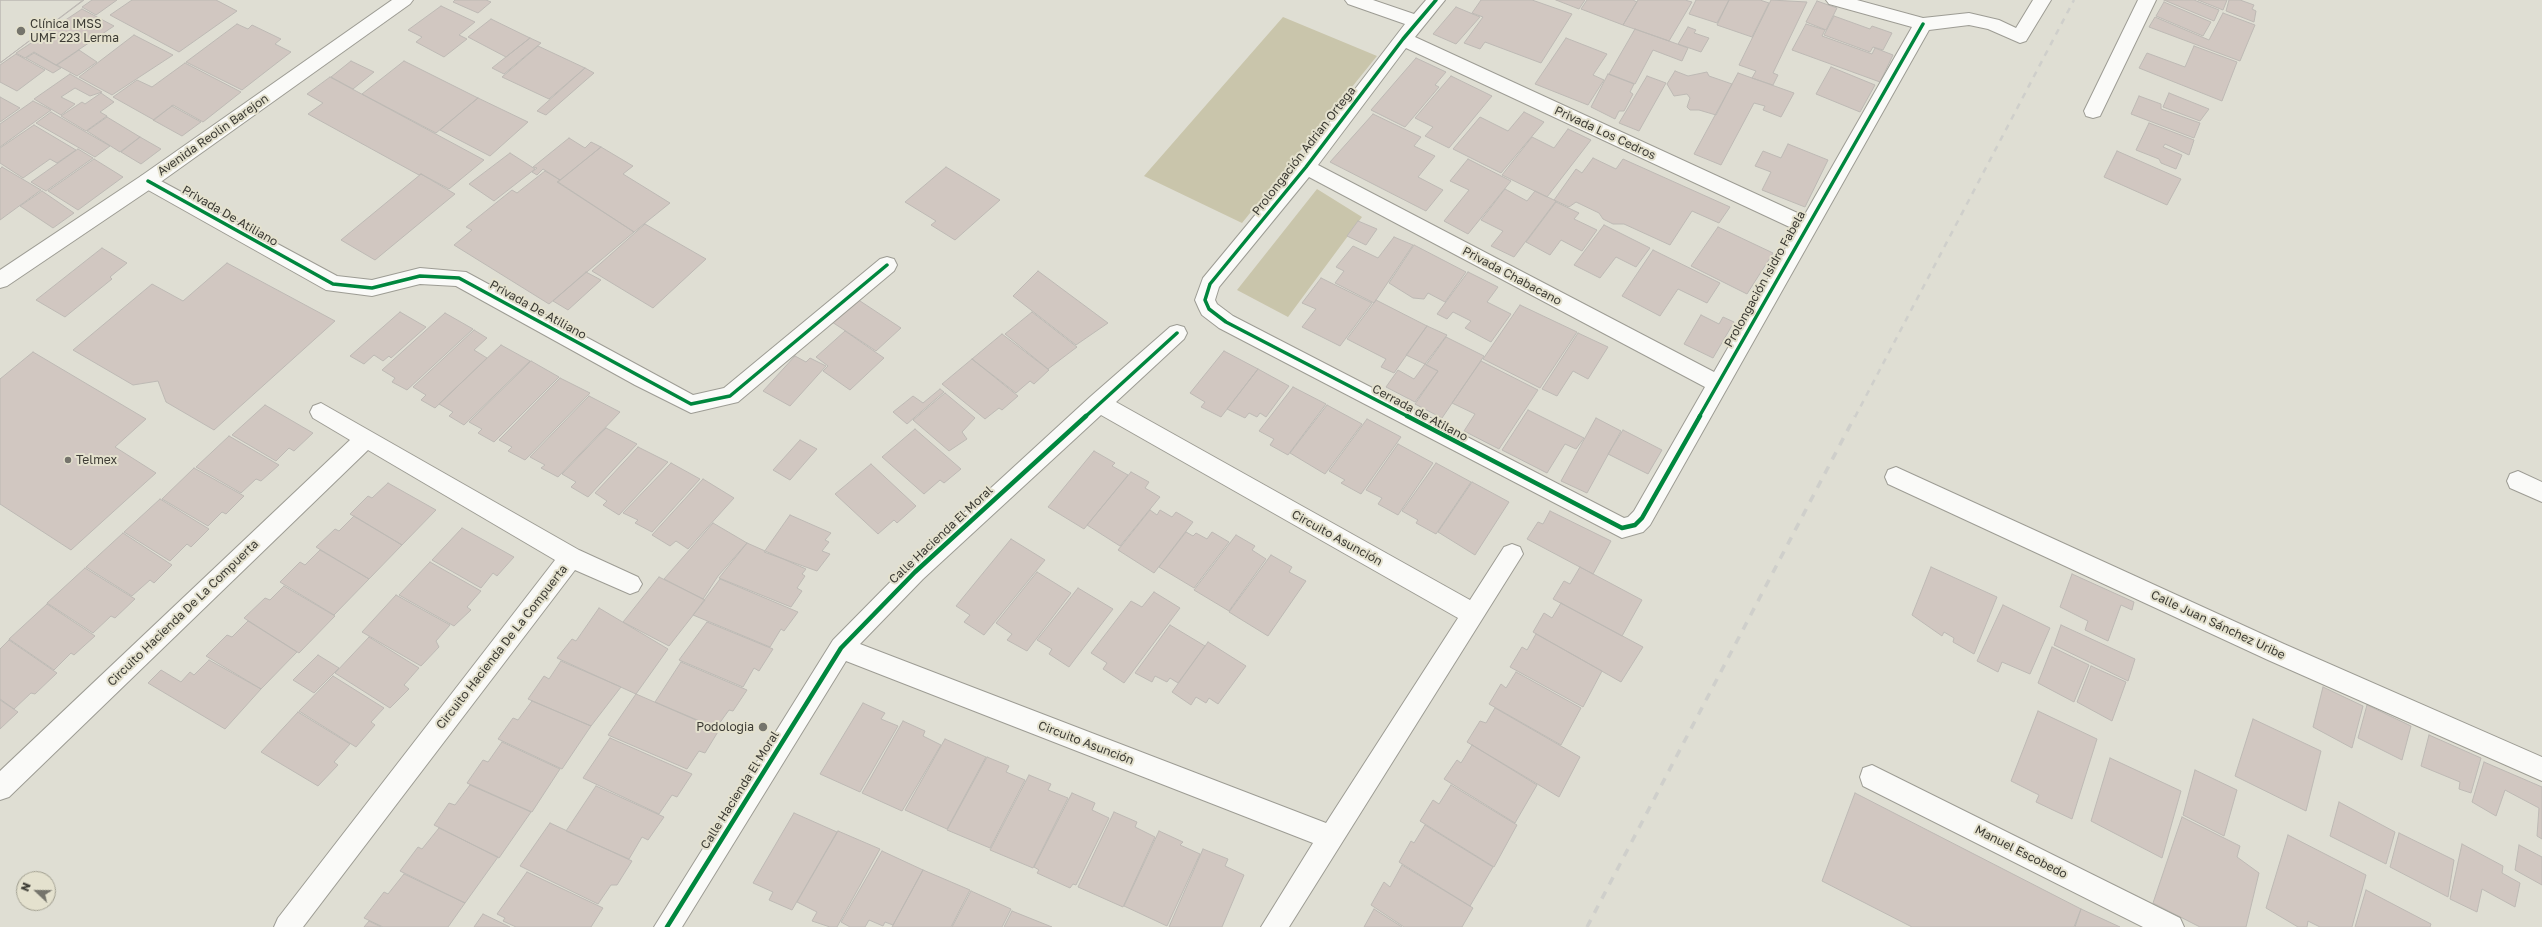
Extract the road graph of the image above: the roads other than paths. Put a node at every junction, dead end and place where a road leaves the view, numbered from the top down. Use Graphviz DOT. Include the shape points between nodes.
graph roads {
  1 [pos="404,0"];
  2 [pos="1354,0"];
  3 [pos="1436,0"];
  4 [pos="1835,0"];
  5 [pos="2042,0"];
  6 [pos="2147,0"];
  7 [pos="1418,22"];
  8 [pos="1923,24"];
  9 [pos="1403,39"];
  10 [pos="2093,112"];
  11 [pos="1306,167"];
  12 [pos="148,181"];
  13 [pos="1806,226"];
  14 [pos="887,265"];
  15 [pos="0,280"];
  16 [pos="1217,317"];
  17 [pos="1177,333"];
  18 [pos="1718,384"];
  19 [pos="1098,403"];
  20 [pos="321,412"];
  21 [pos="366,438"];
  22 [pos="1896,477"];
  23 [pos="2518,481"];
  24 [pos="2542,492"];
  25 [pos="1614,526"];
  26 [pos="1512,554"];
  27 [pos="571,557"];
  28 [pos="630,584"];
  29 [pos="1473,614"];
  30 [pos="841,648"];
  31 [pos="2542,768"];
  32 [pos="1872,777"];
  33 [pos="0,788"];
  34 [pos="1332,838"];
  35 [pos="287,927"];
  36 [pos="667,927"];
  37 [pos="1274,927"];
  38 [pos="2171,927"];
  1 -- 12 [label="street, Avenida Reolin Barejon"];
  2 -- 7 [label="street"];
  3 -- 7 [label="street, Prolongación Adrian Ortega"];
  4 -- 8 [label="street"];
  5 -- 8 [label="street" via="2020,37 1993,24 1969,18"];
  6 -- 10 [label="street"];
  7 -- 9 [label="street, Prolongación Adrian Ortega"];
  8 -- 13 [label="street, Prolongación Isidro Fabela"];
  9 -- 11 [label="street, Prolongación Adrian Ortega"];
  9 -- 13 [label="street, Privada Los Cedros"];
  11 -- 16 [label="street, Prolongación Adrian Ortega" via="1210,284 1205,300"];
  11 -- 18 [label="street, Privada Chabacano"];
  12 -- 14 [label="street, Privada De Atiliano" via="333,284 372,288 420,276 459,278 691,404 730,396"];
  12 -- 15 [label="street, Avenida Reolin Barejon"];
  13 -- 18 [label="street, Prolongación Isidro Fabela"];
  16 -- 25 [label="street, Cerrada de Atilano"];
  17 -- 19 [label="street, Calle Hacienda El Moral"];
  18 -- 25 [label="street, Prolongación Isidro Fabela" via="1642,518 1629,527"];
  19 -- 29 [label="street, Circuito Asunción"];
  19 -- 30 [label="street, Calle Hacienda El Moral" via="915,572"];
  20 -- 21 [label="street, Circuito Hacienda De La Compuerta"];
  21 -- 27 [label="street, Circuito Hacienda De La Compuerta"];
  21 -- 33 [label="street, Circuito Hacienda De La Compuerta"];
  22 -- 31 [label="street, Calle Juan Sánchez Uribe" via="2276,652"];
  23 -- 24 [label="street"];
  26 -- 29 [label="street"];
  27 -- 28 [label="street, Circuito Hacienda De La Compuerta"];
  27 -- 35 [label="street, Circuito Hacienda De La Compuerta"];
  29 -- 34 [label="street"];
  30 -- 34 [label="street, Circuito Asunción"];
  30 -- 36 [label="street, Calle Hacienda El Moral"];
  32 -- 38 [label="street, Manuel Escobedo"];
  34 -- 37 [label="street"];
}
